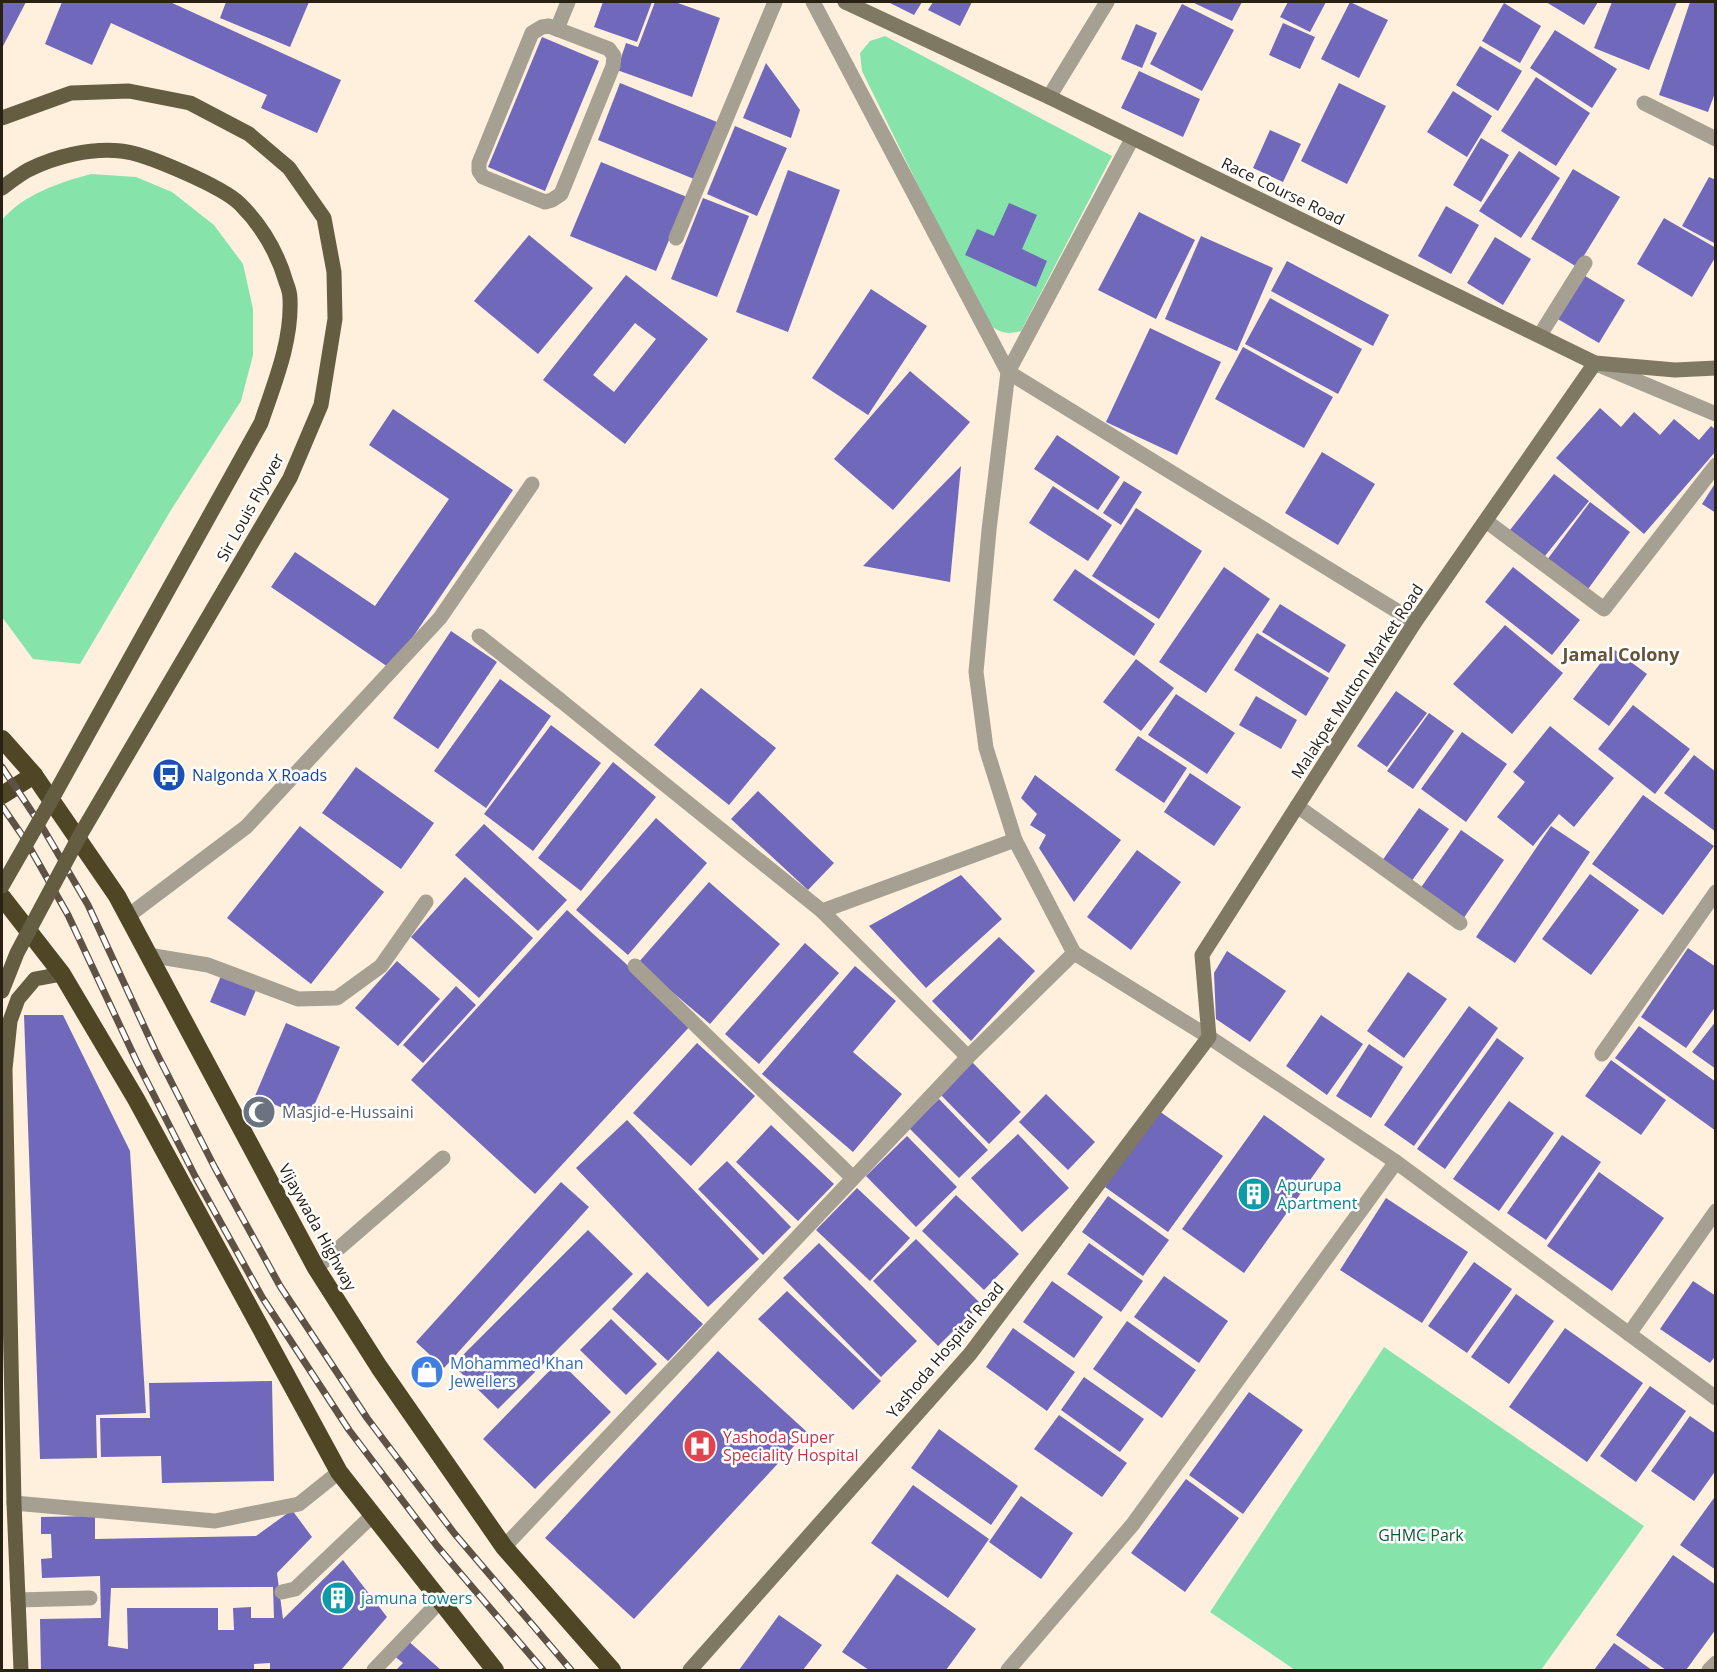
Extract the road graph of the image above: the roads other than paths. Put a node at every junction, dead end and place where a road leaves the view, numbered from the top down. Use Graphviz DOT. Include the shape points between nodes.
graph roads {
  1 [pos="568,2"];
  2 [pos="775,2"];
  3 [pos="813,2"];
  4 [pos="845,2"];
  5 [pos="1107,2"];
  6 [pos="557,29"];
  7 [pos="1049,97"];
  8 [pos="1644,104"];
  9 [pos="2,118"];
  10 [pos="1132,139"];
  11 [pos="1716,139"];
  12 [pos="2,188"];
  13 [pos="676,238"];
  14 [pos="1585,262"];
  15 [pos="1540,335"];
  16 [pos="1595,363"];
  17 [pos="1716,368"];
  18 [pos="1008,372"];
  19 [pos="1716,414"];
  20 [pos="1716,465"];
  21 [pos="532,484"];
  22 [pos="1486,521"];
  23 [pos="1415,622"];
  24 [pos="479,636"];
  25 [pos="2,739"];
  26 [pos="34,775"];
  27 [pos="2,795"];
  28 [pos="1298,806"];
  29 [pos="1015,840"];
  30 [pos="2,886"];
  31 [pos="1716,892"];
  32 [pos="2,897"];
  33 [pos="426,902"];
  34 [pos="822,910"];
  35 [pos="128,916"];
  36 [pos="1460,923"];
  37 [pos="1074,953"];
  38 [pos="148,955"];
  39 [pos="635,966"];
  40 [pos="63,974"];
  41 [pos="2,991"];
  42 [pos="1209,1037"];
  43 [pos="1602,1054"];
  44 [pos="968,1057"];
  45 [pos="443,1158"];
  46 [pos="1396,1162"];
  47 [pos="5,1173"];
  48 [pos="853,1178"];
  49 [pos="1716,1211"];
  50 [pos="315,1268"];
  51 [pos="1629,1334"];
  52 [pos="1716,1398"];
  53 [pos="339,1472"];
  54 [pos="14,1503"];
  55 [pos="373,1515"];
  56 [pos="504,1547"];
  57 [pos="282,1592"];
  58 [pos="90,1598"];
  59 [pos="18,1599"];
  60 [pos="440,1601"];
  61 [pos="1716,1663"];
  62 [pos="21,1671"];
  63 [pos="374,1671"];
  64 [pos="495,1671"];
  65 [pos="612,1671"];
  66 [pos="690,1671"];
  67 [pos="1008,1671"];
  68 [pos="1709,1671"];
  1 -- 6 [label="street"];
  2 -- 13 [label="street"];
  3 -- 18 [label="street"];
  4 -- 7 [label="street, Race Course Road"];
  5 -- 7 [label="street"];
  6 -- 6 [label="street" via="609,49 614,56 561,194 544,202 483,177 479,163 532,33 542,27"];
  7 -- 10 [label="street, Race Course Road"];
  8 -- 11 [label="street"];
  9 -- 41 [label="main road, Sir Louis Flyover, bridge" via="71,93 129,91 190,102 249,134 289,168 324,218 334,272 335,319 321,405 290,478 79,837 17,953"];
  10 -- 15 [label="street, Race Course Road"];
  10 -- 18 [label="street"];
  12 -- 30 [label="main road, Sir Louis Flyover, bridge" via="28,170 77,153 122,151 162,163 239,203 279,257 290,298 288,333 261,423"];
  14 -- 15 [label="street"];
  15 -- 16 [label="street, Race Course Road"];
  16 -- 17 [label="street, Race Course Road" via="1675,370"];
  16 -- 19 [label="street"];
  16 -- 22 [label="street, Malakpet Mutton Market Road"];
  18 -- 23 [label="street"];
  18 -- 29 [label="street" via="976,672 986,748"];
  20 -- 22 [label="street" via="1604,609"];
  21 -- 35 [label="street" via="440,618 246,827"];
  22 -- 23 [label="street, Malakpet Mutton Market Road"];
  23 -- 28 [label="street, Malakpet Mutton Market Road"];
  24 -- 34 [label="street"];
  25 -- 26 [label="highway, Vijaywada Highway"];
  26 -- 27 [label="highway"];
  26 -- 35 [label="highway, Vijaywada Highway"];
  28 -- 36 [label="street"];
  28 -- 42 [label="street, Malakpet Mutton Market Road" via="1202,955"];
  29 -- 34 [label="street"];
  29 -- 37 [label="street"];
  31 -- 43 [label="street"];
  32 -- 40 [label="highway"];
  33 -- 38 [label="street" via="381,966 337,998 298,999 208,965"];
  34 -- 44 [label="street"];
  35 -- 38 [label="highway, Vijaywada Highway"];
  37 -- 42 [label="street"];
  37 -- 44 [label="street"];
  38 -- 50 [label="highway, Vijaywada Highway"];
  39 -- 48 [label="street"];
  40 -- 47 [label="main road" via="35,979 18,999 10,1021 5,1069"];
  40 -- 53 [label="highway" via="136,1099"];
  42 -- 46 [label="street"];
  42 -- 66 [label="street, Yashoda Hospital Road" via="970,1354"];
  44 -- 48 [label="street"];
  45 -- 50 [label="street"];
  46 -- 51 [label="street"];
  46 -- 67 [label="street" via="1133,1524"];
  47 -- 54 [label="main road"];
  48 -- 56 [label="street"];
  49 -- 51 [label="street"];
  50 -- 56 [label="highway, Vijaywada Highway"];
  51 -- 52 [label="street"];
  53 -- 54 [label="street" via="299,1504 214,1521"];
  53 -- 55 [label="highway"];
  54 -- 59 [label="main road"];
  55 -- 57 [label="street" via="295,1589"];
  55 -- 60 [label="highway"];
  56 -- 65 [label="highway, Vijaywada Highway"];
  58 -- 59 [label="street"];
  59 -- 62 [label="main road"];
  60 -- 63 [label="street"];
  60 -- 64 [label="highway"];
  61 -- 68 [label="street"];
}
